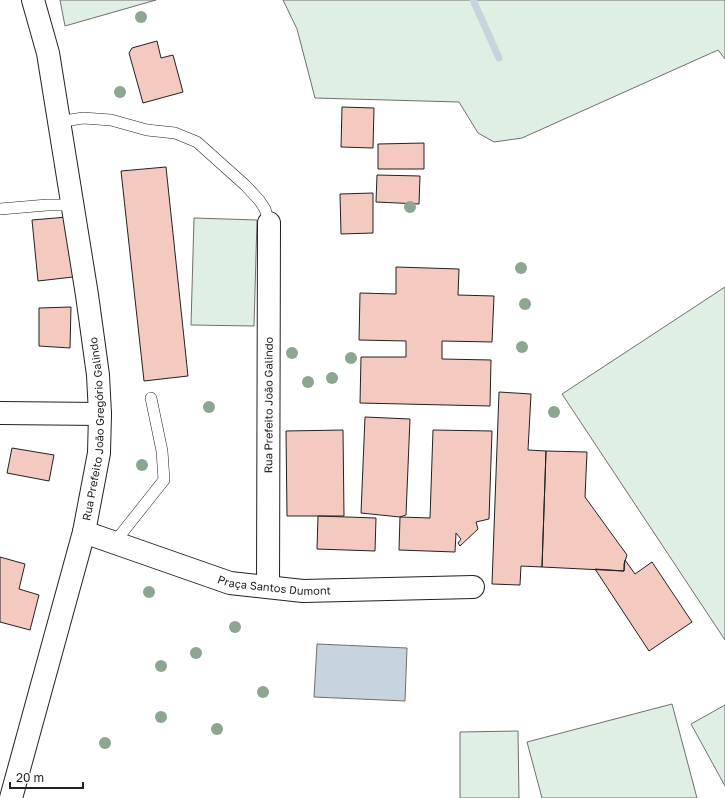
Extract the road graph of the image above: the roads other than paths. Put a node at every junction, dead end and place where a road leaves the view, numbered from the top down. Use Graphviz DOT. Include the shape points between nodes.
graph roads {
  1 [pos="33,0"];
  2 [pos="58,122"];
  3 [pos="72,205"];
  4 [pos="0,209"];
  5 [pos="269,223"];
  6 [pos="151,398"];
  7 [pos="0,413"];
  8 [pos="100,414"];
  9 [pos="84,532"];
  10 [pos="114,543"];
  11 [pos="268,587"];
  12 [pos="473,587"];
  13 [pos="11,798"];
  1 -- 2 [label="street, Rua Prefeito João Gregório Galindo" via="48,53"];
  2 -- 3 [label="street, Rua Prefeito João Gregório Galindo"];
  2 -- 5 [label="lane" via="83,118 111,120 147,130 175,133 197,142 259,200"];
  3 -- 4 [label="lane"];
  3 -- 8 [label="street, Rua Prefeito João Gregório Galindo" via="98,375"];
  5 -- 11 [label="street, Rua Prefeito João Galindo"];
  6 -- 10 [label="lane" via="162,451 164,480"];
  7 -- 8 [label="street"];
  8 -- 9 [label="street, Rua Prefeito João Gregório Galindo" via="99,453"];
  9 -- 10 [label="street, Praça Santos Dumont"];
  9 -- 13 [label="street, Rua Prefeito João Gregório Galindo"];
  10 -- 11 [label="street, Praça Santos Dumont" via="230,583"];
  11 -- 12 [label="street, Praça Santos Dumont" via="303,591"];
}
